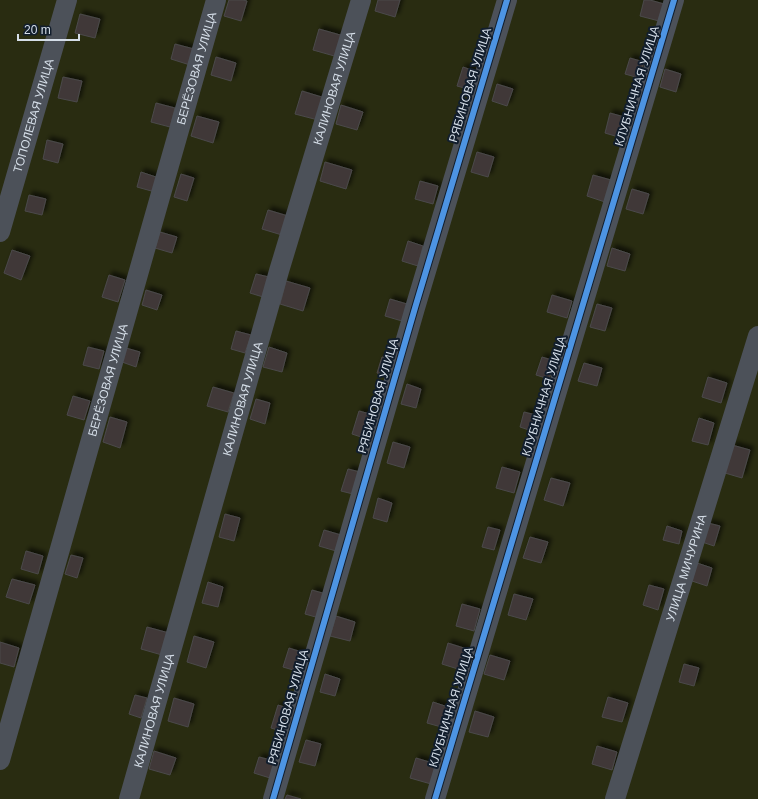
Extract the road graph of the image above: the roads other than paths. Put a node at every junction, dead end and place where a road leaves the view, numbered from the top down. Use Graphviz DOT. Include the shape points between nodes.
graph roads {
  1 [pos="67,0"];
  2 [pos="216,0"];
  3 [pos="360,0"];
  4 [pos="507,0"];
  5 [pos="674,0"];
  6 [pos="0,232"];
  7 [pos="758,336"];
  8 [pos="0,760"];
  9 [pos="129,799"];
  10 [pos="273,799"];
  11 [pos="435,799"];
  12 [pos="615,799"];
  1 -- 6 [label="street, ТОПОЛЕВАЯ УЛИЦА"];
  2 -- 8 [label="street, БЕРЁЗОВАЯ УЛИЦА"];
  3 -- 9 [label="street, КАЛИНОВАЯ УЛИЦА" via="279,272"];
  4 -- 10 [label="street, РЯБИНОВАЯ УЛИЦА"];
  5 -- 11 [label="street, КЛУБНИЧНАЯ УЛИЦА"];
  7 -- 12 [label="street, УЛИЦА МИЧУРИНА"];
}
